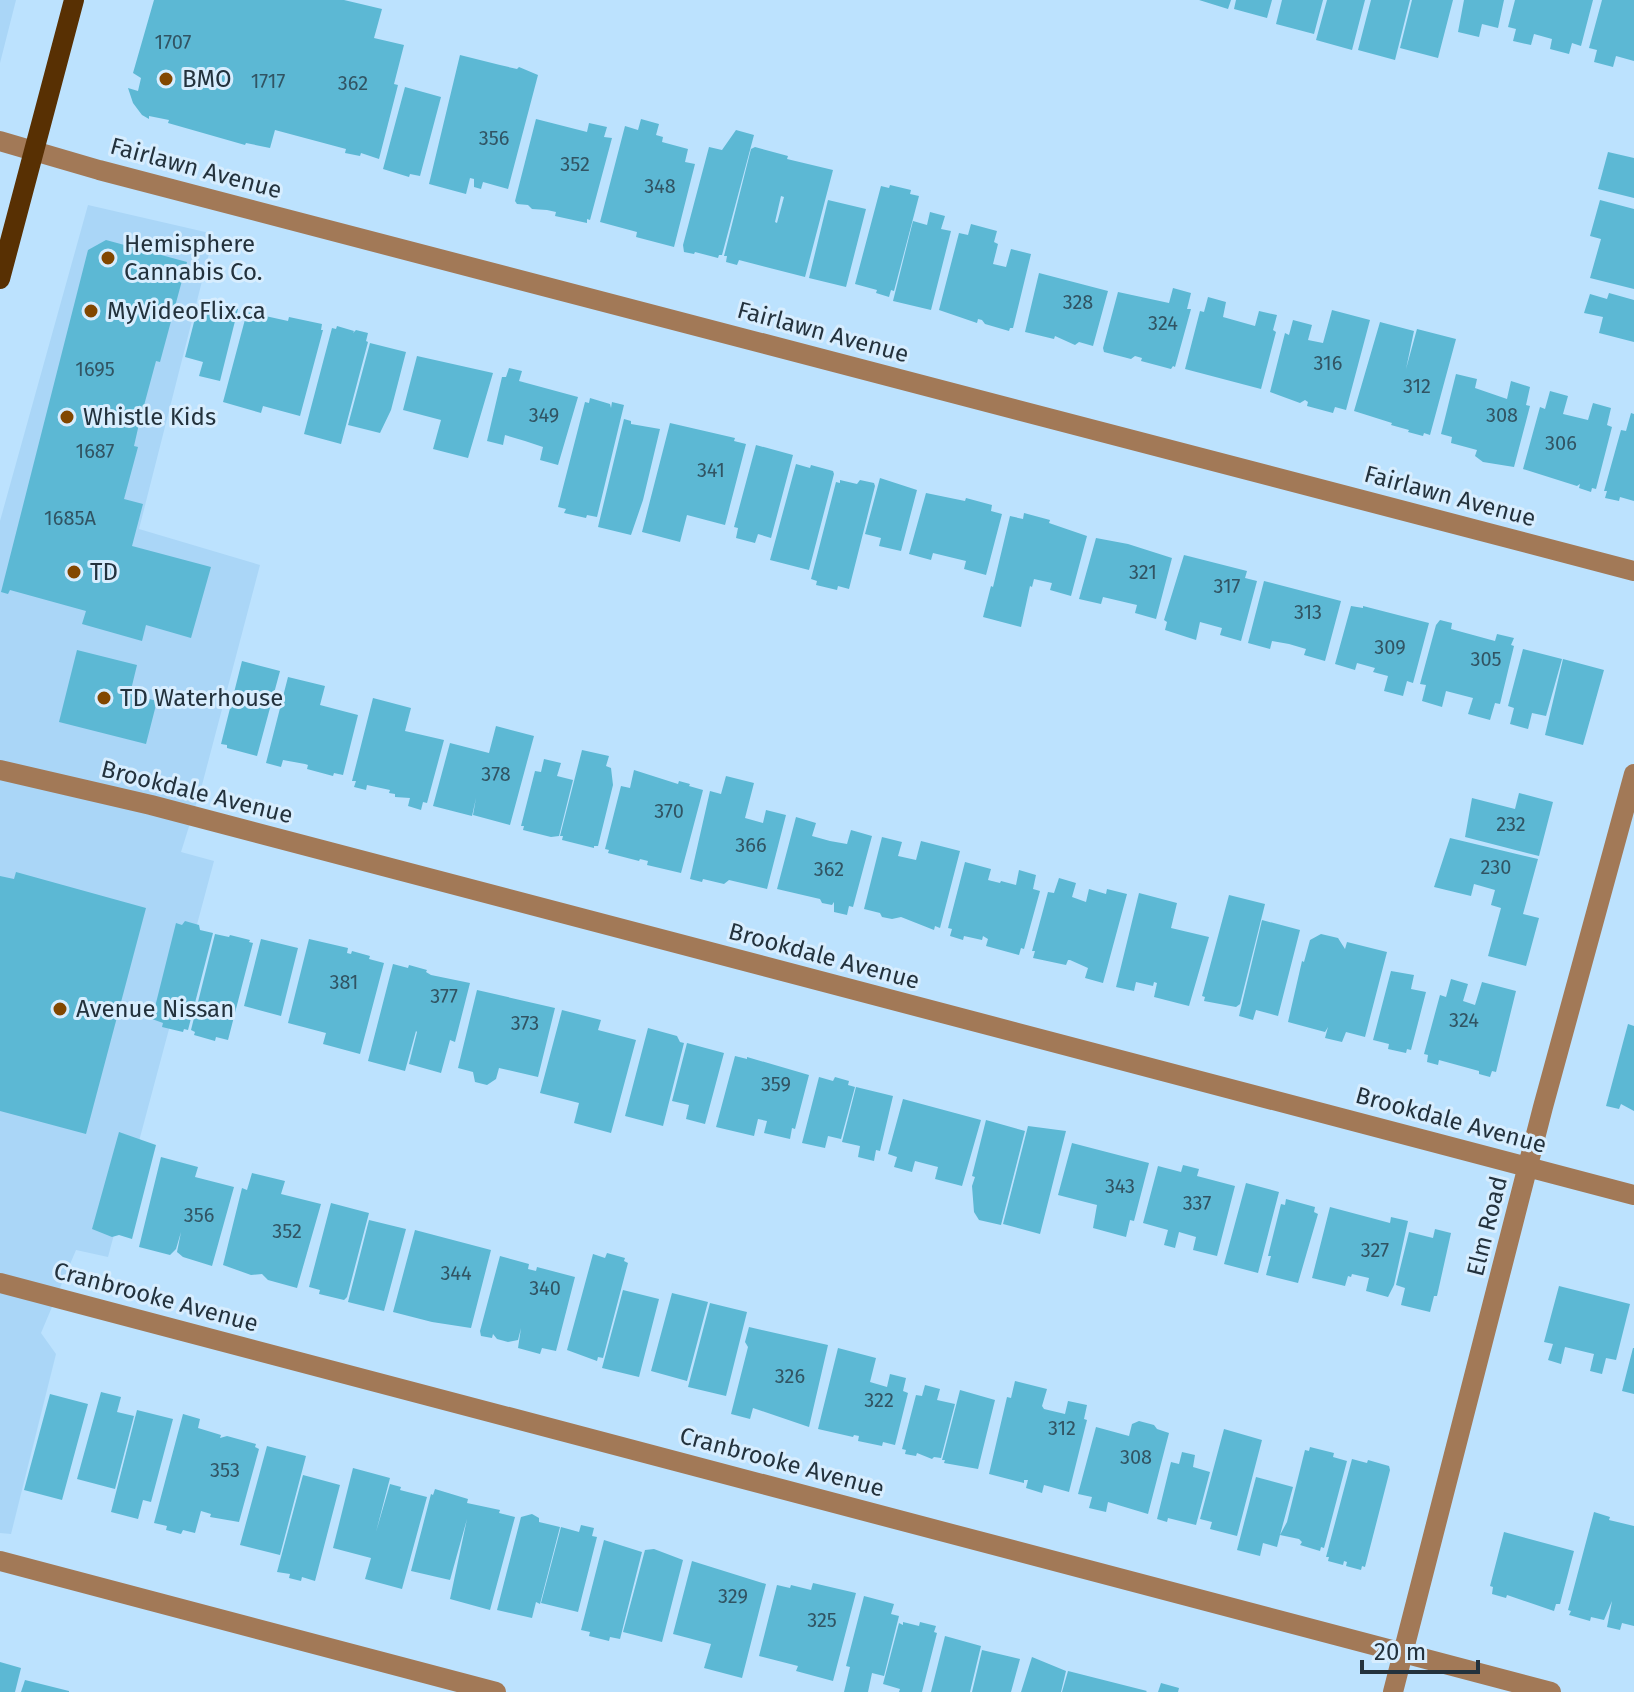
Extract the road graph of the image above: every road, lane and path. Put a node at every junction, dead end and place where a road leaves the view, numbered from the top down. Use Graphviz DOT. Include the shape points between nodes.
graph roads {
  1 [pos="74,0"];
  2 [pos="0,141"];
  3 [pos="35,151"];
  4 [pos="0,279"];
  5 [pos="1634,571"];
  6 [pos="0,770"];
  7 [pos="1634,774"];
  8 [pos="1528,1167"];
  9 [pos="1634,1195"];
  10 [pos="0,1283"];
  11 [pos="0,1561"];
  12 [pos="1403,1653"];
  13 [pos="496,1692"];
  14 [pos="1393,1692"];
  15 [pos="1551,1692"];
  1 -- 3 [label="main road"];
  2 -- 3 [label="street, Fairlawn Avenue"];
  3 -- 4 [label="main road"];
  3 -- 5 [label="street, Fairlawn Avenue"];
  6 -- 8 [label="street, Brookdale Avenue"];
  7 -- 8 [label="street, Elm Road"];
  8 -- 9 [label="street, Brookdale Avenue"];
  8 -- 12 [label="street, Elm Road"];
  10 -- 12 [label="street, Cranbrooke Avenue"];
  11 -- 13 [label="street"];
  12 -- 14 [label="street, Elm Road"];
  12 -- 15 [label="street, Cranbrooke Avenue"];
}
